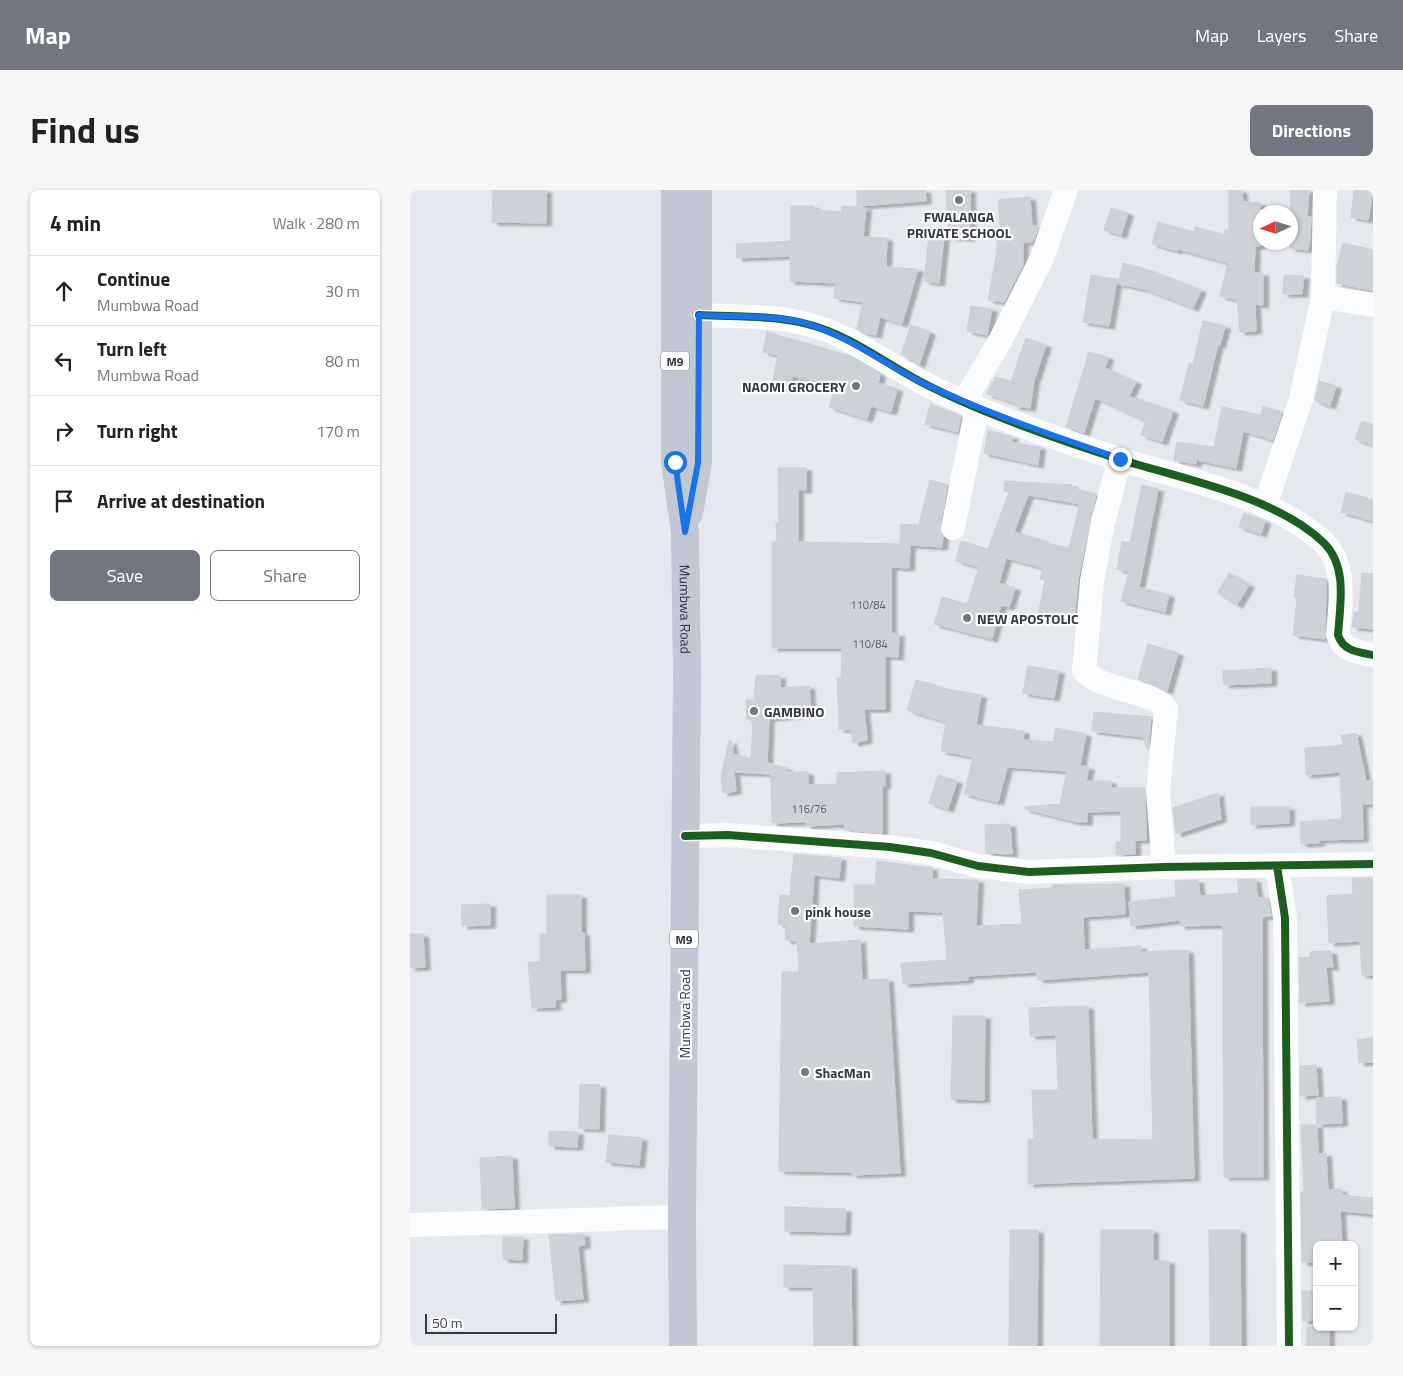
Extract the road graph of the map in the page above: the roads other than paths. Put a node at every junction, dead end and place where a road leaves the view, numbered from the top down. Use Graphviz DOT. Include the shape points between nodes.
graph roads {
  1 [pos="675,190"];
  2 [pos="698,190"];
  3 [pos="1066,190"];
  4 [pos="1325,190"];
  5 [pos="1323,297"];
  6 [pos="1373,305"];
  7 [pos="699,315"];
  8 [pos="971,404"];
  9 [pos="1120,459"];
  10 [pos="1265,505"];
  11 [pos="953,528"];
  12 [pos="685,532"];
  13 [pos="1373,655"];
  14 [pos="685,836"];
  15 [pos="1373,864"];
  16 [pos="1277,866"];
  17 [pos="1164,867"];
  18 [pos="682,1217"];
  19 [pos="410,1225"];
  20 [pos="683,1346"];
  21 [pos="1289,1346"];
  1 -- 12 [label="main road, Mumbwa Road / M9" via="675,462"];
  2 -- 7 [label="main road, Mumbwa Road / M9"];
  3 -- 8 [label="street" via="1042,258"];
  4 -- 5 [label="street"];
  5 -- 6 [label="street"];
  5 -- 10 [label="street" via="1301,399"];
  7 -- 8 [label="street" via="806,323 863,348 926,385"];
  7 -- 12 [label="main road, Mumbwa Road / M9" via="698,463"];
  8 -- 9 [label="street"];
  8 -- 11 [label="street"];
  9 -- 10 [label="street"];
  9 -- 17 [label="street" via="1092,580 1084,671 1101,683 1152,699 1166,708 1158,792"];
  10 -- 13 [label="street" via="1324,544 1337,563 1341,588 1340,642 1354,651"];
  12 -- 14 [label="main road, Mumbwa Road / M9"];
  14 -- 17 [label="street" via="748,836 890,847 931,853 978,866 1029,872"];
  14 -- 18 [label="main road, Mumbwa Road / M9"];
  15 -- 16 [label="street"];
  16 -- 17 [label="street"];
  16 -- 21 [label="street" via="1285,927"];
  18 -- 19 [label="street"];
  18 -- 20 [label="main road, Mumbwa Road / M9"];
}
